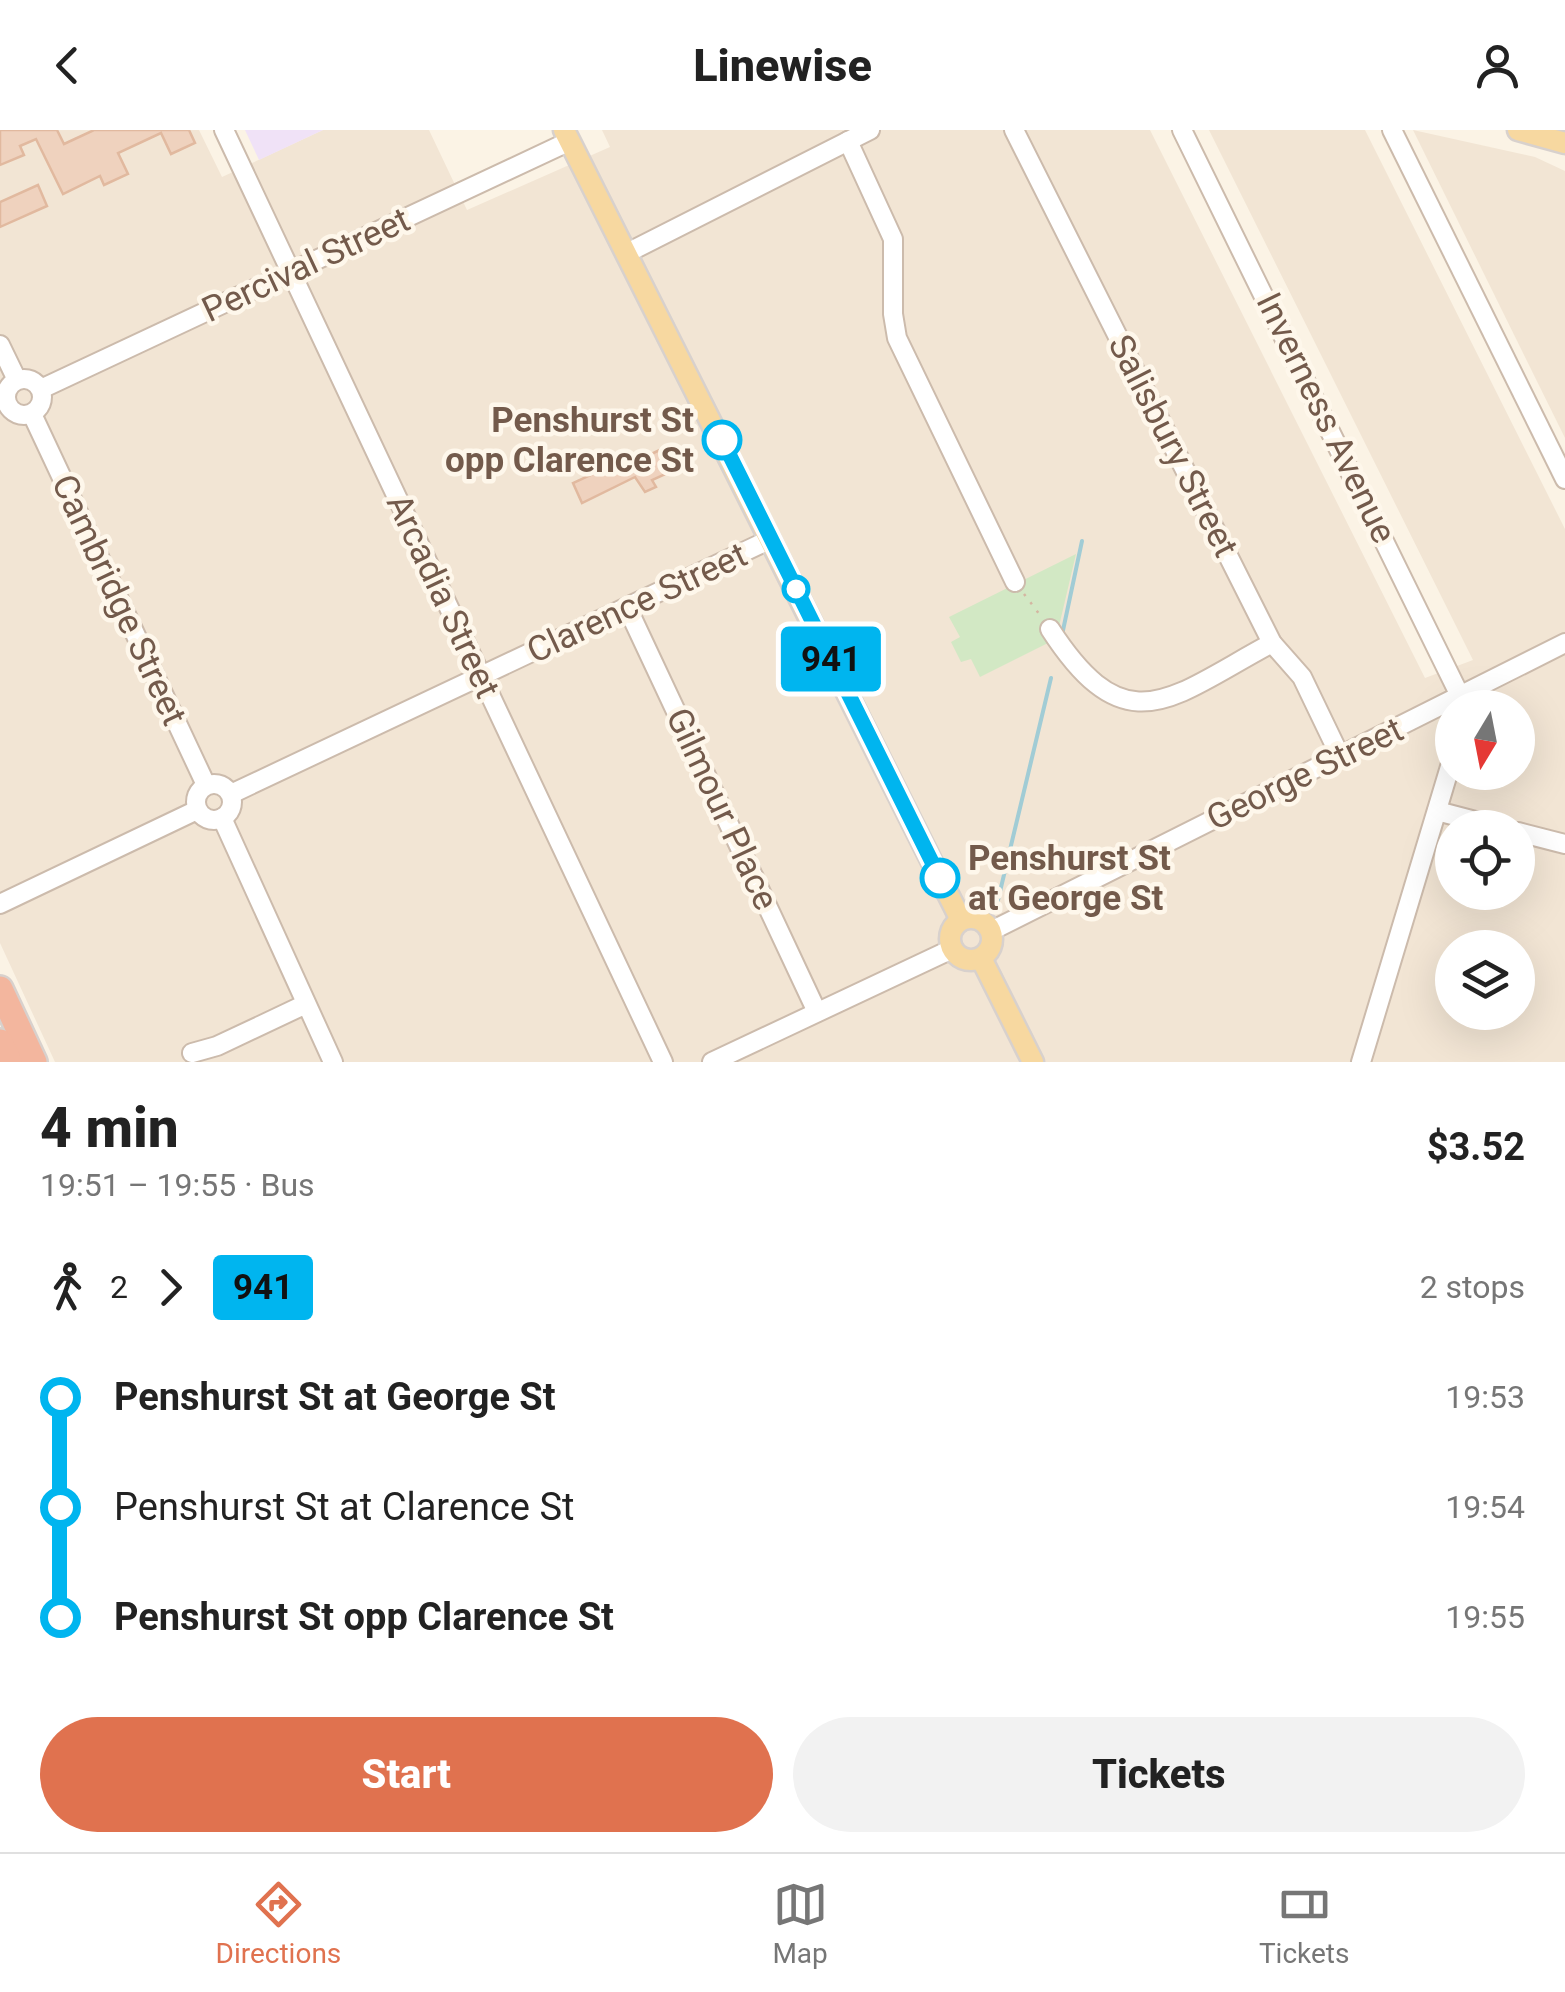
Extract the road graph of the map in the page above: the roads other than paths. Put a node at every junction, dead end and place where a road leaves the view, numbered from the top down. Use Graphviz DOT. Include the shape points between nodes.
graph roads {
  1 [pos="224,130"];
  2 [pos="870,130"];
  3 [pos="1014,130"];
  4 [pos="1182,130"];
  5 [pos="1518,130"];
  6 [pos="1394,132"];
  7 [pos="1540,133"];
  8 [pos="567,136"];
  9 [pos="848,142"];
  10 [pos="1565,144"];
  11 [pos="628,252"];
  12 [pos="291,272"];
  13 [pos="0,345"];
  14 [pos="16,380"];
  15 [pos="41,390"];
  16 [pos="4,408"];
  17 [pos="32,414"];
  18 [pos="1565,478"];
  19 [pos="771,539"];
  20 [pos="1016,582"];
  21 [pos="627,607"];
  22 [pos="1050,629"];
  23 [pos="1565,643"];
  24 [pos="1272,644"];
  25 [pos="481,677"];
  26 [pos="1459,690"];
  27 [pos="1485,690"];
  28 [pos="1435,715"];
  29 [pos="1340,756"];
  30 [pos="206,785"];
  31 [pos="231,794"];
  32 [pos="197,810"];
  33 [pos="222,818"];
  34 [pos="1435,818"];
  35 [pos="1535,836"];
  36 [pos="1565,844"];
  37 [pos="0,904"];
  38 [pos="961,920"];
  39 [pos="991,931"];
  40 [pos="952,949"];
  41 [pos="981,958"];
  42 [pos="0,989"];
  43 [pos="306,1004"];
  44 [pos="817,1012"];
  45 [pos="192,1052"];
  46 [pos="34,1062"];
  47 [pos="334,1062"];
  48 [pos="663,1062"];
  49 [pos="712,1062"];
  50 [pos="1033,1062"];
  51 [pos="1361,1062"];
  1 -- 12 [label="street, Arcadia Street"];
  2 -- 9 [label="street"];
  3 -- 24 [label="street, Salisbury Street"];
  4 -- 26 [label="street, Inverness Avenue"];
  5 -- 7 [label="main road"];
  6 -- 18 [label="street"];
  7 -- 10 [label="main road"];
  8 -- 11 [label="main road"];
  8 -- 12 [label="street, Percival Street"];
  9 -- 11 [label="street"];
  9 -- 20 [label="street" via="893,239 895,330"];
  11 -- 19 [label="main road"];
  12 -- 15 [label="street, Percival Street"];
  12 -- 25 [label="street, Arcadia Street"];
  13 -- 14 [label="street"];
  14 -- 15 [label="street" via="33,381"];
  14 -- 16 [label="street"];
  15 -- 17 [label="street"];
  16 -- 17 [label="street"];
  17 -- 30 [label="street, Cambridge Street"];
  19 -- 21 [label="street, Clarence Street"];
  19 -- 38 [label="main road"];
  21 -- 25 [label="street, Clarence Street"];
  21 -- 44 [label="street, Gilmour Place"];
  22 -- 24 [label="street" via="1090,683 1139,702 1174,696"];
  23 -- 27 [label="street, George Street"];
  24 -- 29 [label="street, Salisbury Street" via="1302,677"];
  25 -- 31 [label="street, Clarence Street"];
  25 -- 48 [label="street, Arcadia Street"];
  28 -- 29 [label="street, George Street"];
  29 -- 39 [label="street, George Street"];
  30 -- 31 [label="street"];
  30 -- 32 [label="street" via="197,793"];
  31 -- 33 [label="street"];
  32 -- 33 [label="street" via="211,820"];
  32 -- 37 [label="street"];
  33 -- 43 [label="street"];
  34 -- 51 [label="street"];
  35 -- 36 [label="street"];
  38 -- 39 [label="main road" via="982,920"];
  38 -- 40 [label="main road" via="952,930"];
  39 -- 41 [label="main road" via="990,950"];
  40 -- 41 [label="main road" via="962,958"];
  40 -- 44 [label="street"];
  41 -- 50 [label="main road"];
  42 -- 46 [label="highway"];
  43 -- 45 [label="street"];
  43 -- 47 [label="street"];
  44 -- 49 [label="street"];
}
